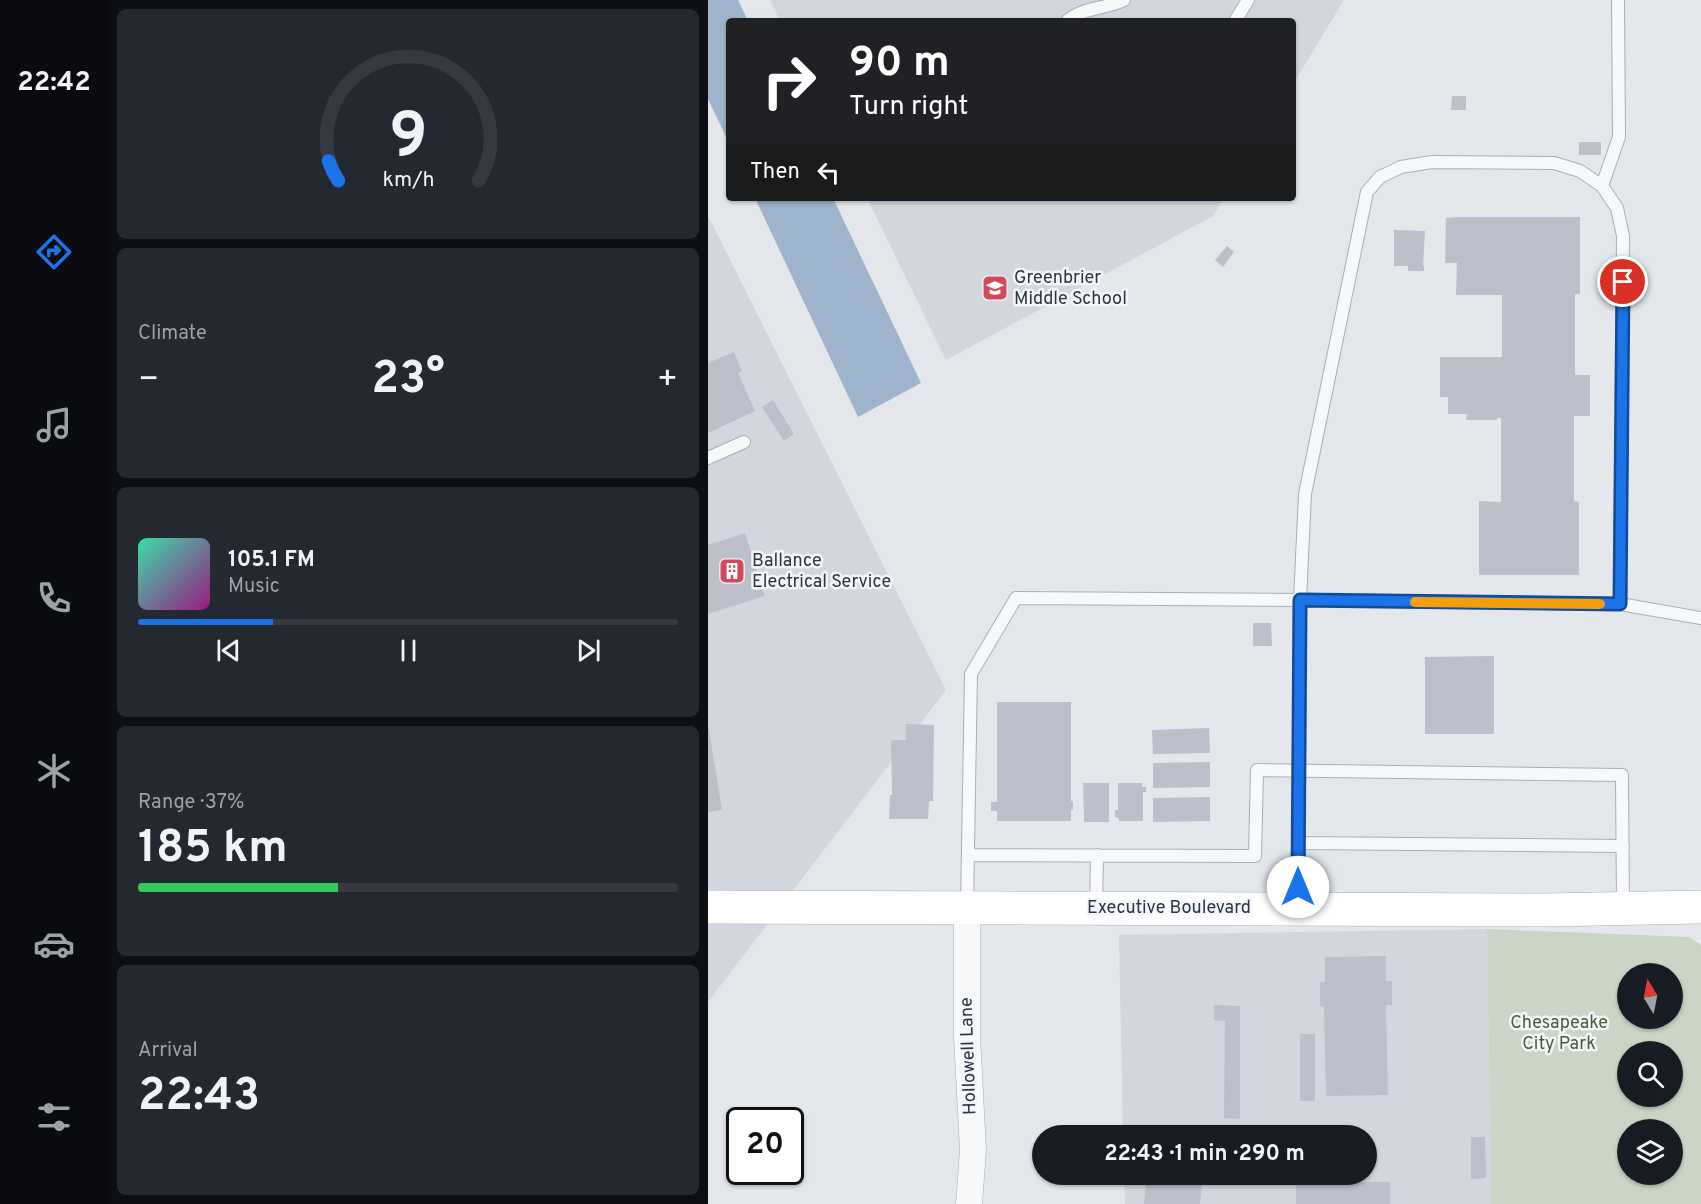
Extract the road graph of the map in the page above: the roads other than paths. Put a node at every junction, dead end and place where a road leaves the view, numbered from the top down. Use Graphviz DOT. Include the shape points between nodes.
graph roads {
  1 [pos="1124,0"];
  2 [pos="1248,0"];
  3 [pos="1618,0"];
  4 [pos="1073,18"];
  5 [pos="1237,18"];
  6 [pos="1602,186"];
  7 [pos="744,442"];
  8 [pos="708,458"];
  9 [pos="1300,600"];
  10 [pos="1620,604"];
  11 [pos="1701,618"];
  12 [pos="1299,771"];
  13 [pos="1298,843"];
  14 [pos="1623,846"];
  15 [pos="968,855"];
  16 [pos="1097,855"];
  17 [pos="708,907"];
  18 [pos="967,907"];
  19 [pos="1701,907"];
  20 [pos="1096,908"];
  21 [pos="1623,908"];
  22 [pos="1298,909"];
  23 [pos="969,1204"];
  1 -- 4 [label="lane" via="1094,7"];
  2 -- 5 [label="lane"];
  3 -- 6 [label="lane" via="1618,137"];
  6 -- 9 [label="lane" via="1580,171 1554,163 1432,162 1401,167 1380,177 1367,192 1305,494"];
  6 -- 10 [label="lane" via="1617,208 1623,236"];
  7 -- 8 [label="lane"];
  9 -- 10 [label="lane"];
  9 -- 12 [label="lane"];
  9 -- 15 [label="lane" via="1016,598 971,674"];
  10 -- 11 [label="lane"];
  12 -- 13 [label="lane"];
  12 -- 14 [label="lane" via="1622,775"];
  12 -- 16 [label="lane" via="1257,770 1255,856"];
  13 -- 14 [label="lane"];
  13 -- 22 [label="lane"];
  14 -- 21 [label="lane"];
  15 -- 16 [label="lane"];
  15 -- 18 [label="lane"];
  16 -- 20 [label="lane"];
  17 -- 18 [label="street, Executive Boulevard"];
  18 -- 20 [label="street, Executive Boulevard"];
  18 -- 23 [label="street, Hollowell Lane" via="967,1036 973,1150"];
  19 -- 21 [label="street, Executive Boulevard"];
  20 -- 22 [label="street, Executive Boulevard"];
  21 -- 22 [label="street, Executive Boulevard"];
}
